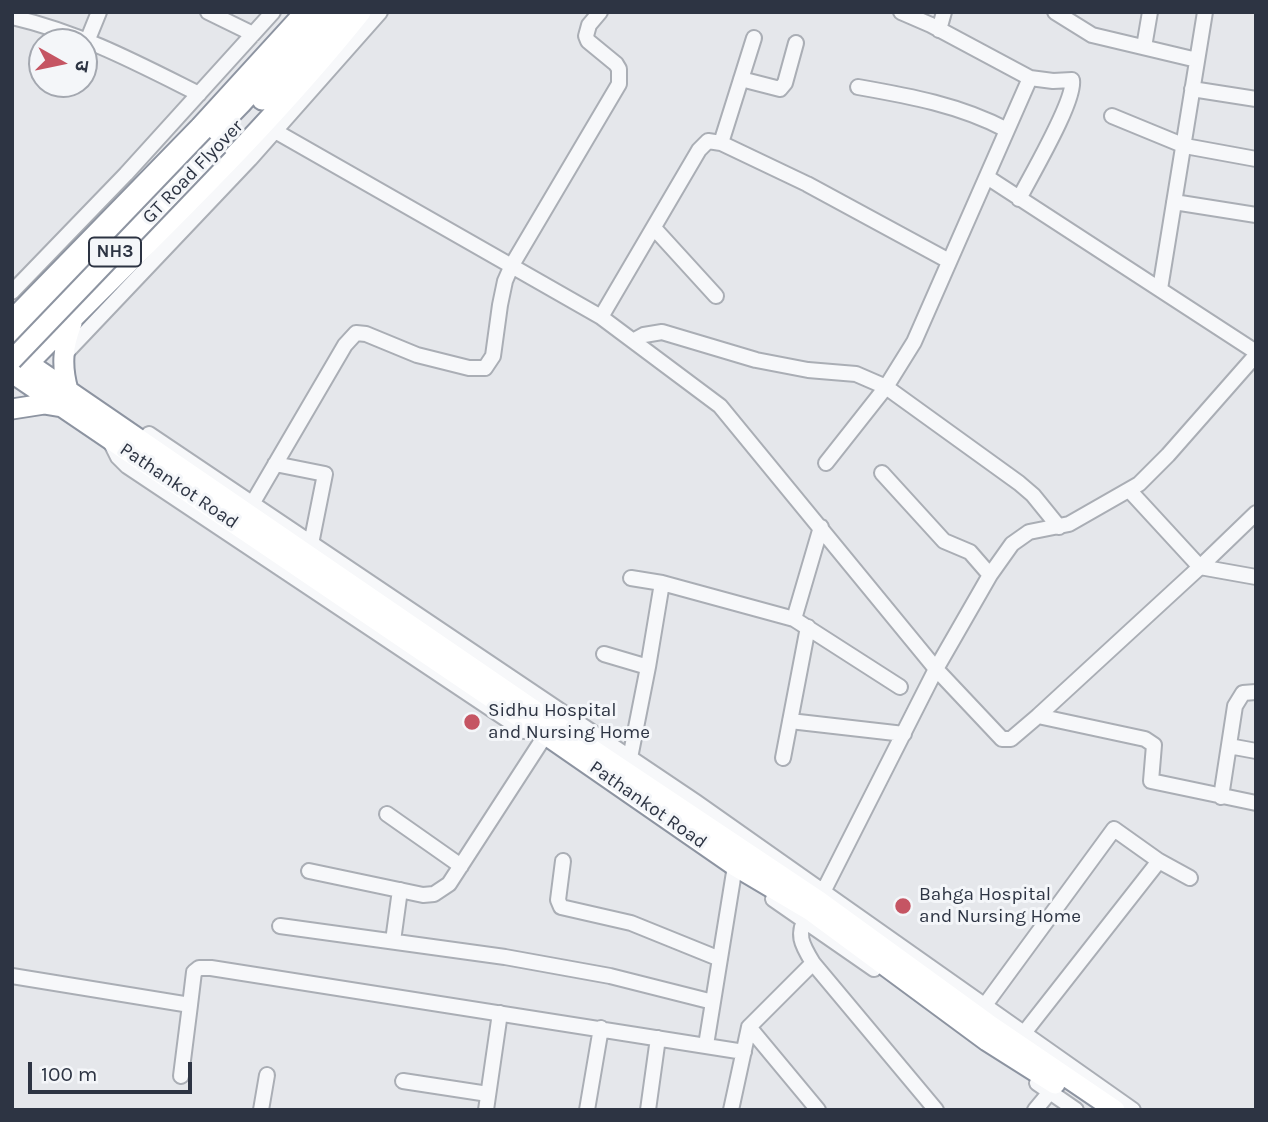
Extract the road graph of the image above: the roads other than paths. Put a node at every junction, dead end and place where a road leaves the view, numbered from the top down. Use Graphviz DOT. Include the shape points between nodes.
graph roads {
  1 [pos="208,12"];
  2 [pos="273,12"];
  3 [pos="305,12"];
  4 [pos="323,12"];
  5 [pos="342,12"];
  6 [pos="361,12"];
  7 [pos="380,12"];
  8 [pos="600,12"];
  9 [pos="901,12"];
  10 [pos="944,12"];
  11 [pos="1055,12"];
  12 [pos="1150,12"];
  13 [pos="1205,12"];
  14 [pos="12,17"];
  15 [pos="54,28"];
  16 [pos="939,30"];
  17 [pos="253,34"];
  18 [pos="754,38"];
  19 [pos="796,43"];
  20 [pos="98,44"];
  21 [pos="1144,47"];
  22 [pos="1197,60"];
  23 [pos="1030,78"];
  24 [pos="741,79"];
  25 [pos="858,87"];
  26 [pos="1192,89"];
  27 [pos="199,94"];
  28 [pos="1256,99"];
  29 [pos="1112,116"];
  30 [pos="1007,130"];
  31 [pos="275,131"];
  32 [pos="214,141"];
  33 [pos="721,143"];
  34 [pos="1185,146"];
  35 [pos="1256,159"];
  36 [pos="987,177"];
  37 [pos="1019,200"];
  38 [pos="1174,202"];
  39 [pos="1256,215"];
  40 [pos="654,228"];
  41 [pos="949,261"];
  42 [pos="512,265"];
  43 [pos="1160,289"];
  44 [pos="12,292"];
  45 [pos="716,296"];
  46 [pos="601,317"];
  47 [pos="73,318"];
  48 [pos="12,320"];
  49 [pos="12,340"];
  50 [pos="633,341"];
  51 [pos="12,352"];
  52 [pos="1256,354"];
  53 [pos="63,356"];
  54 [pos="16,371"];
  55 [pos="886,387"];
  56 [pos="65,399"];
  57 [pos="12,409"];
  58 [pos="110,439"];
  59 [pos="826,463"];
  60 [pos="275,464"];
  61 [pos="882,473"];
  62 [pos="1130,491"];
  63 [pos="252,503"];
  64 [pos="1256,513"];
  65 [pos="821,527"];
  66 [pos="1059,527"];
  67 [pos="311,544"];
  68 [pos="1200,567"];
  69 [pos="990,575"];
  70 [pos="1256,577"];
  71 [pos="631,578"];
  72 [pos="662,583"];
  73 [pos="794,619"];
  74 [pos="808,627"];
  75 [pos="604,654"];
  76 [pos="648,667"];
  77 [pos="936,669"];
  78 [pos="900,687"];
  79 [pos="1256,692"];
  80 [pos="1038,716"];
  81 [pos="790,721"];
  82 [pos="904,734"];
  83 [pos="541,742"];
  84 [pos="1229,746"];
  85 [pos="1256,751"];
  86 [pos="630,758"];
  87 [pos="783,758"];
  88 [pos="1221,797"];
  89 [pos="1256,803"];
  90 [pos="387,814"];
  91 [pos="563,861"];
  92 [pos="1160,861"];
  93 [pos="461,866"];
  94 [pos="735,869"];
  95 [pos="309,871"];
  96 [pos="1190,878"];
  97 [pos="400,890"];
  98 [pos="814,906"];
  99 [pos="280,926"];
  100 [pos="393,941"];
  101 [pos="720,959"];
  102 [pos="813,963"];
  103 [pos="12,976"];
  104 [pos="713,1002"];
  105 [pos="190,1005"];
  106 [pos="985,1005"];
  107 [pos="500,1013"];
  108 [pos="750,1027"];
  109 [pos="601,1028"];
  110 [pos="1024,1033"];
  111 [pos="658,1038"];
  112 [pos="706,1045"];
  113 [pos="744,1052"];
  114 [pos="267,1074"];
  115 [pos="181,1076"];
  116 [pos="403,1081"];
  117 [pos="1050,1092"];
  118 [pos="488,1094"];
  119 [pos="935,1109"];
  120 [pos="261,1110"];
  121 [pos="486,1110"];
  122 [pos="587,1110"];
  123 [pos="648,1110"];
  124 [pos="731,1110"];
  125 [pos="818,1110"];
  126 [pos="1035,1110"];
  127 [pos="1076,1110"];
  128 [pos="1093,1110"];
  129 [pos="1115,1110"];
  130 [pos="1133,1110"];
  1 -- 17 [label="street"];
  2 -- 17 [label="street"];
  3 -- 48 [label="highway"];
  4 -- 32 [label="highway, GT Road Flyover / NH3"];
  5 -- 32 [label="highway, GT Road Flyover / NH3"];
  6 -- 47 [label="highway" via="236,153"];
  7 -- 31 [label="street"];
  8 -- 42 [label="street" via="586,36 616,64 620,84"];
  9 -- 16 [label="street"];
  10 -- 16 [label="street"];
  11 -- 21 [label="street" via="1092,35"];
  12 -- 21 [label="street"];
  13 -- 22 [label="street"];
  14 -- 15 [label="street"];
  16 -- 23 [label="street"];
  17 -- 27 [label="street"];
  18 -- 24 [label="street"];
  19 -- 24 [label="street" via="780,89"];
  20 -- 27 [label="street"];
  21 -- 22 [label="street"];
  22 -- 26 [label="street"];
  23 -- 30 [label="street"];
  23 -- 37 [label="street" via="1071,79 1073,86"];
  24 -- 33 [label="street"];
  25 -- 30 [label="street" via="968,112"];
  26 -- 28 [label="street"];
  26 -- 34 [label="street"];
  27 -- 44 [label="street"];
  29 -- 34 [label="street"];
  30 -- 36 [label="street"];
  31 -- 42 [label="street"];
  31 -- 53 [label="street"];
  32 -- 49 [label="highway, GT Road Flyover / NH3"];
  32 -- 54 [label="highway, GT Road Flyover / NH3, bridge"];
  33 -- 40 [label="street" via="704,144"];
  33 -- 41 [label="street"];
  34 -- 35 [label="street"];
  34 -- 38 [label="street"];
  36 -- 37 [label="street"];
  36 -- 41 [label="street"];
  37 -- 43 [label="street"];
  38 -- 39 [label="street"];
  38 -- 43 [label="street"];
  40 -- 45 [label="street"];
  40 -- 46 [label="street"];
  41 -- 55 [label="street" via="914,342"];
  42 -- 46 [label="street"];
  42 -- 60 [label="street" via="490,364 481,369 429,359 356,333"];
  43 -- 52 [label="street"];
  46 -- 50 [label="street"];
  47 -- 53 [label="highway"];
  47 -- 54 [label="highway"];
  50 -- 55 [label="street" via="662,332 756,360 856,374"];
  50 -- 65 [label="street" via="720,406"];
  51 -- 54 [label="highway"];
  52 -- 62 [label="street" via="1152,473"];
  53 -- 56 [label="highway"];
  54 -- 56 [label="highway"];
  55 -- 59 [label="street"];
  55 -- 66 [label="street" via="1019,483"];
  56 -- 57 [label="highway"];
  56 -- 58 [label="highway, Pathankot Road"];
  56 -- 63 [label="street" via="105,406"];
  56 -- 98 [label="highway" via="559,727"];
  58 -- 83 [label="street" via="127,466"];
  58 -- 94 [label="highway, Pathankot Road" via="554,740"];
  60 -- 63 [label="street"];
  60 -- 67 [label="street" via="325,474"];
  61 -- 69 [label="street" via="944,541 970,552"];
  62 -- 66 [label="street"];
  62 -- 68 [label="street"];
  63 -- 67 [label="street"];
  64 -- 68 [label="street"];
  65 -- 73 [label="street"];
  65 -- 77 [label="street"];
  66 -- 69 [label="street" via="1029,531 1020,537"];
  67 -- 86 [label="street"];
  68 -- 70 [label="street"];
  68 -- 80 [label="street"];
  69 -- 77 [label="street"];
  71 -- 72 [label="street"];
  72 -- 73 [label="street"];
  72 -- 76 [label="street"];
  73 -- 74 [label="street"];
  74 -- 78 [label="street"];
  74 -- 81 [label="street"];
  75 -- 76 [label="street"];
  76 -- 86 [label="street"];
  77 -- 80 [label="street" via="1002,739 1011,739"];
  77 -- 82 [label="street"];
  79 -- 84 [label="street" via="1247,691 1237,701"];
  80 -- 88 [label="street" via="1152,742 1151,781"];
  81 -- 82 [label="street"];
  81 -- 87 [label="street"];
  82 -- 98 [label="street"];
  83 -- 93 [label="street"];
  83 -- 94 [label="street"];
  84 -- 85 [label="street"];
  84 -- 88 [label="street"];
  86 -- 98 [label="street"];
  88 -- 89 [label="street"];
  90 -- 93 [label="street"];
  91 -- 101 [label="street" via="561,907 631,923"];
  92 -- 96 [label="street"];
  92 -- 106 [label="street" via="1114,829"];
  92 -- 110 [label="street"];
  93 -- 97 [label="street" via="450,884 434,894"];
  94 -- 98 [label="highway, Pathankot Road"];
  94 -- 101 [label="street"];
  95 -- 97 [label="street"];
  97 -- 100 [label="street"];
  98 -- 102 [label="street" via="799,937"];
  98 -- 106 [label="street"];
  98 -- 117 [label="street"];
  98 -- 128 [label="highway, Pathankot Road" via="987,1041"];
  98 -- 129 [label="highway"];
  99 -- 100 [label="street"];
  100 -- 104 [label="street" via="566,967"];
  101 -- 104 [label="street"];
  102 -- 108 [label="street"];
  102 -- 119 [label="street"];
  103 -- 105 [label="street"];
  104 -- 112 [label="street"];
  105 -- 107 [label="street" via="194,972 200,968"];
  105 -- 115 [label="street"];
  106 -- 110 [label="street"];
  107 -- 109 [label="street"];
  107 -- 118 [label="street"];
  108 -- 113 [label="street"];
  108 -- 125 [label="street"];
  109 -- 111 [label="street"];
  109 -- 122 [label="street"];
  110 -- 130 [label="street"];
  111 -- 112 [label="street"];
  111 -- 123 [label="street"];
  112 -- 113 [label="street"];
  113 -- 124 [label="street"];
  114 -- 120 [label="street"];
  116 -- 118 [label="street"];
  117 -- 126 [label="street"];
  117 -- 127 [label="street"];
  118 -- 121 [label="street"];
}
